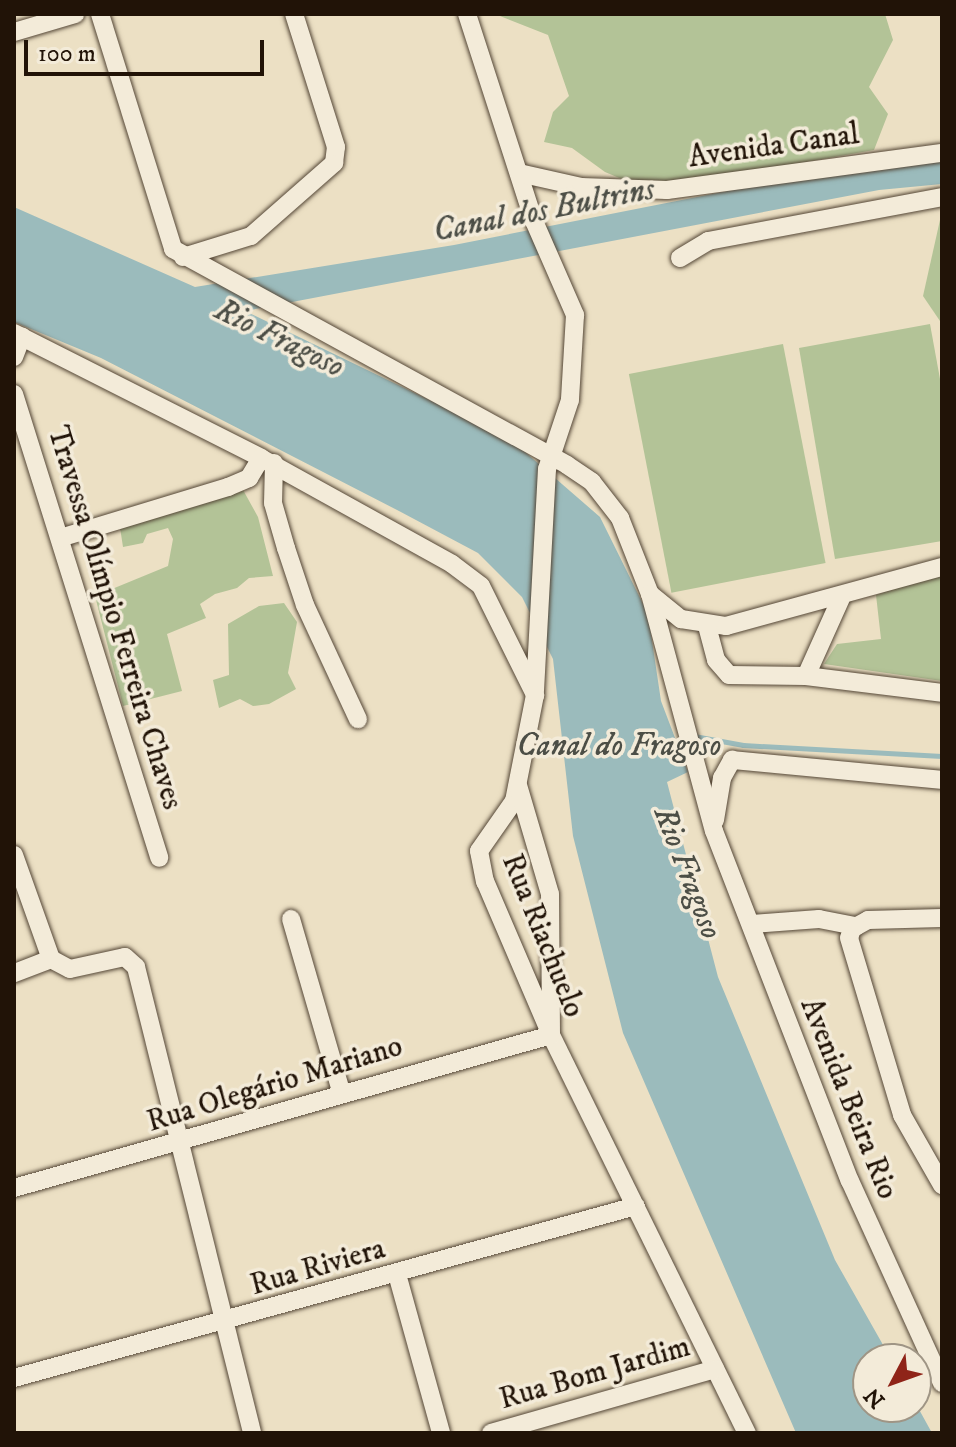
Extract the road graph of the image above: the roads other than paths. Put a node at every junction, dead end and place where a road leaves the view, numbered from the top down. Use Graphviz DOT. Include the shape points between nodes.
graph roads {
  1 [pos="75,14"];
  2 [pos="100,14"];
  3 [pos="294,14"];
  4 [pos="467,14"];
  5 [pos="14,32"];
  6 [pos="942,153"];
  7 [pos="519,173"];
  8 [pos="942,197"];
  9 [pos="183,257"];
  10 [pos="680,258"];
  11 [pos="18,335"];
  12 [pos="14,357"];
  13 [pos="14,394"];
  14 [pos="268,460"];
  15 [pos="548,464"];
  16 [pos="60,538"];
  17 [pos="942,567"];
  18 [pos="650,594"];
  19 [pos="841,598"];
  20 [pos="707,626"];
  21 [pos="806,676"];
  22 [pos="942,693"];
  23 [pos="535,695"];
  24 [pos="358,719"];
  25 [pos="942,780"];
  26 [pos="518,785"];
  27 [pos="714,831"];
  28 [pos="14,855"];
  29 [pos="159,858"];
  30 [pos="942,918"];
  31 [pos="291,919"];
  32 [pos="752,924"];
  33 [pos="856,926"];
  34 [pos="51,959"];
  35 [pos="14,973"];
  36 [pos="551,1035"];
  37 [pos="341,1091"];
  38 [pos="178,1144"];
  39 [pos="942,1185"];
  40 [pos="14,1188"];
  41 [pos="636,1206"];
  42 [pos="397,1274"];
  43 [pos="225,1324"];
  44 [pos="715,1369"];
  45 [pos="14,1378"];
  46 [pos="942,1383"];
  47 [pos="252,1433"];
  48 [pos="441,1433"];
  49 [pos="491,1433"];
  50 [pos="747,1433"];
  1 -- 5 [label="street"];
  2 -- 9 [label="street" via="153,175 166,238"];
  3 -- 9 [label="street" via="336,147 334,163 251,236"];
  4 -- 7 [label="street"];
  6 -- 7 [label="street, Avenida Canal" via="667,190 581,187"];
  7 -- 15 [label="street" via="575,315 570,400"];
  8 -- 10 [label="street" via="708,241"];
  9 -- 15 [label="street, Avenida Beira Rio"];
  11 -- 12 [label="street"];
  11 -- 14 [label="street"];
  13 -- 16 [label="street, Travessa Olímpio Ferreira Chaves"];
  14 -- 16 [label="street" via="249,478 228,487"];
  14 -- 23 [label="street" via="469,575 492,606"];
  14 -- 24 [label="street" via="273,503 305,605"];
  15 -- 18 [label="street, Avenida Beira Rio" via="583,475 605,498 637,553"];
  15 -- 23 [label="street"];
  16 -- 29 [label="street, Travessa Olímpio Ferreira Chaves"];
  17 -- 19 [label="street"];
  18 -- 20 [label="street" via="681,619"];
  18 -- 27 [label="street, Avenida Beira Rio"];
  19 -- 20 [label="street" via="742,623"];
  19 -- 21 [label="street"];
  20 -- 21 [label="street" via="726,673"];
  21 -- 22 [label="street"];
  23 -- 26 [label="street, Rua Riachuelo"];
  25 -- 27 [label="street" via="732,760 722,778"];
  26 -- 36 [label="street" via="550,894"];
  26 -- 36 [label="street, Rua Riachuelo" via="512,806 478,855"];
  27 -- 32 [label="street, Avenida Beira Rio"];
  28 -- 34 [label="street"];
  30 -- 33 [label="street" via="889,917"];
  31 -- 37 [label="street"];
  32 -- 33 [label="street" via="819,919"];
  32 -- 46 [label="street, Avenida Beira Rio" via="875,1242"];
  33 -- 39 [label="street" via="850,932 850,946 879,1026 896,1099"];
  34 -- 35 [label="street"];
  34 -- 38 [label="street" via="70,969 126,958 138,971"];
  36 -- 37 [label="street, Rua Olegário Mariano"];
  36 -- 41 [label="street, Rua Riachuelo"];
  37 -- 38 [label="street, Rua Olegário Mariano"];
  38 -- 40 [label="street, Rua Olegário Mariano"];
  38 -- 43 [label="street"];
  41 -- 42 [label="street, Rua Riviera"];
  41 -- 44 [label="street, Rua Riachuelo"];
  42 -- 43 [label="street, Rua Riviera"];
  42 -- 48 [label="street"];
  43 -- 45 [label="street, Rua Riviera"];
  43 -- 47 [label="street"];
  44 -- 49 [label="street, Rua Bom Jardim"];
  44 -- 50 [label="street, Rua Riachuelo"];
}
